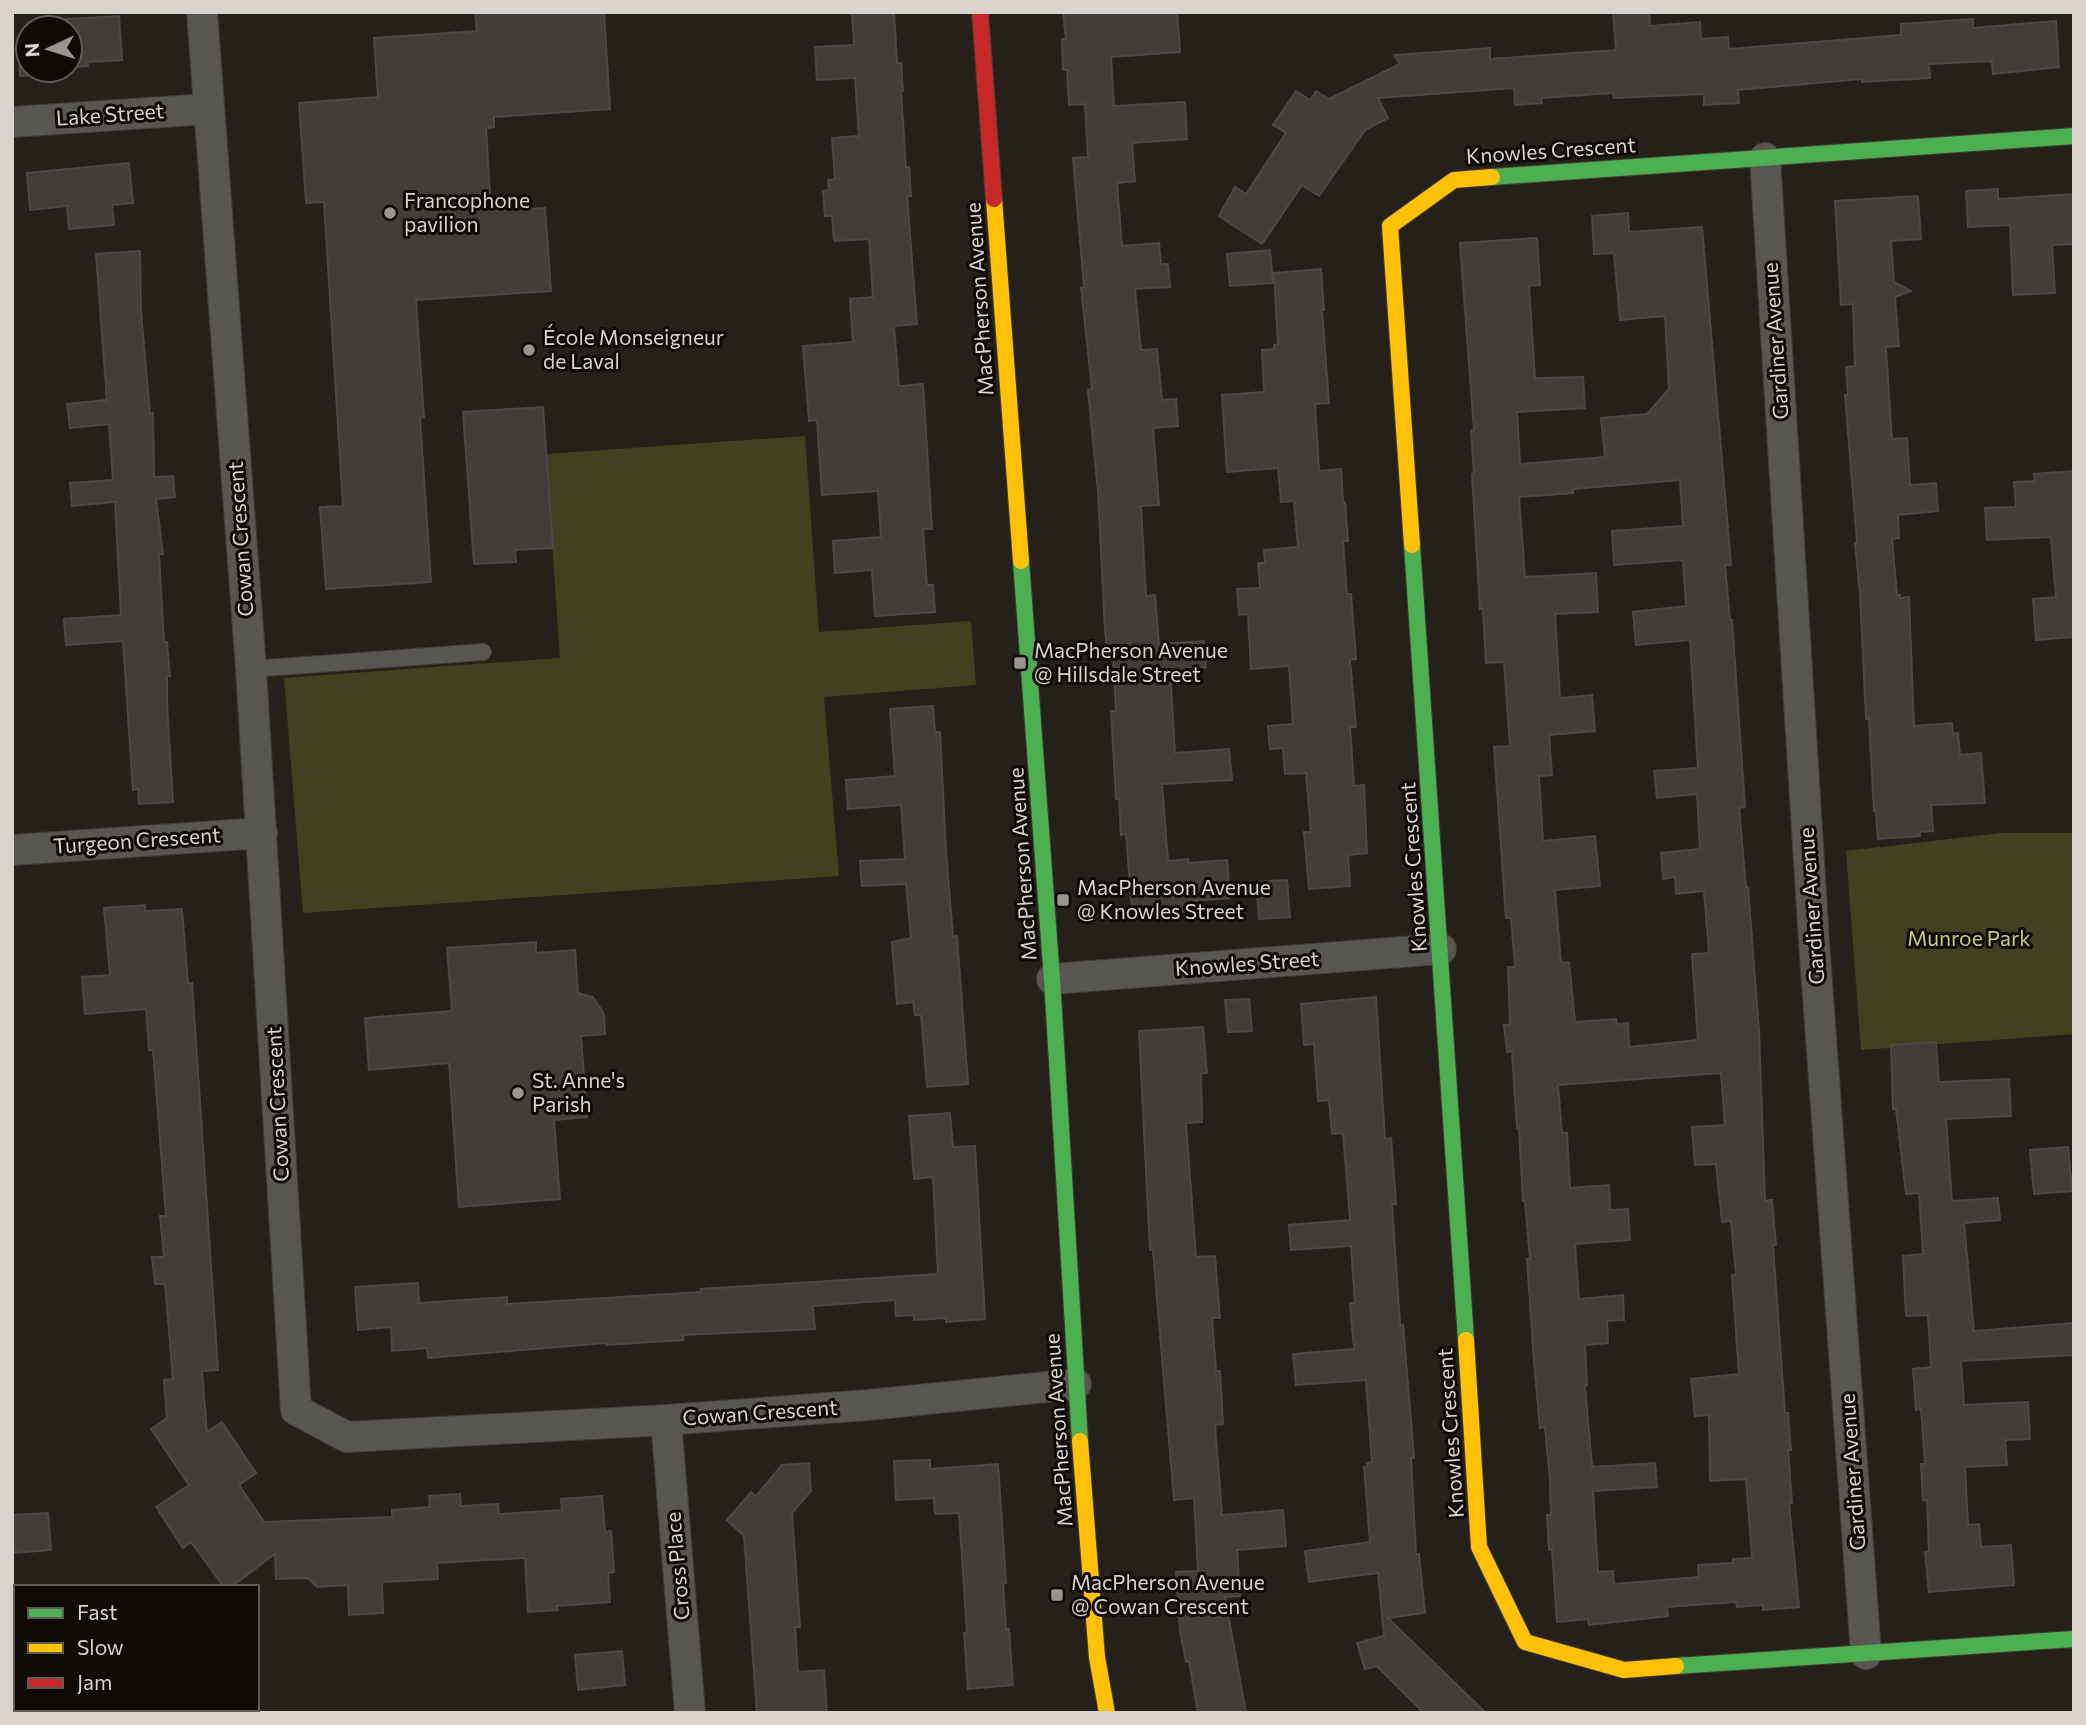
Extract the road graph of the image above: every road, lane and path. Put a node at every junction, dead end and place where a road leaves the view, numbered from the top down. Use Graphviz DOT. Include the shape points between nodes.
graph roads {
  1 [pos="202,12"];
  2 [pos="980,12"];
  3 [pos="208,109"];
  4 [pos="12,122"];
  5 [pos="2074,136"];
  6 [pos="1765,158"];
  7 [pos="483,652"];
  8 [pos="251,669"];
  9 [pos="262,833"];
  10 [pos="12,850"];
  11 [pos="1441,949"];
  12 [pos="1052,979"];
  13 [pos="1076,1384"];
  14 [pos="666,1420"];
  15 [pos="2074,1639"];
  16 [pos="1867,1654"];
  17 [pos="690,1713"];
  18 [pos="1108,1713"];
  1 -- 3 [label="street, Cowan Crescent"];
  2 -- 12 [label="street, MacPherson Avenue"];
  3 -- 4 [label="street, Lake Street"];
  3 -- 8 [label="street, Cowan Crescent"];
  5 -- 6 [label="street, Knowles Crescent"];
  6 -- 11 [label="street, Knowles Crescent" via="1454,180 1390,226"];
  6 -- 16 [label="street, Gardiner Avenue" via="1814,943"];
  7 -- 8 [label="lane"];
  8 -- 9 [label="street, Cowan Crescent"];
  9 -- 10 [label="street, Turgeon Crescent"];
  9 -- 14 [label="street, Cowan Crescent" via="296,1410 347,1437"];
  11 -- 12 [label="street, Knowles Street"];
  11 -- 16 [label="street, Knowles Crescent" via="1479,1547 1525,1642 1624,1670"];
  12 -- 13 [label="street, MacPherson Avenue"];
  13 -- 14 [label="street, Cowan Crescent"];
  13 -- 18 [label="street, MacPherson Avenue" via="1097,1657"];
  14 -- 17 [label="street, Cross Place"];
  15 -- 16 [label="street, Knowles Crescent"];
}
